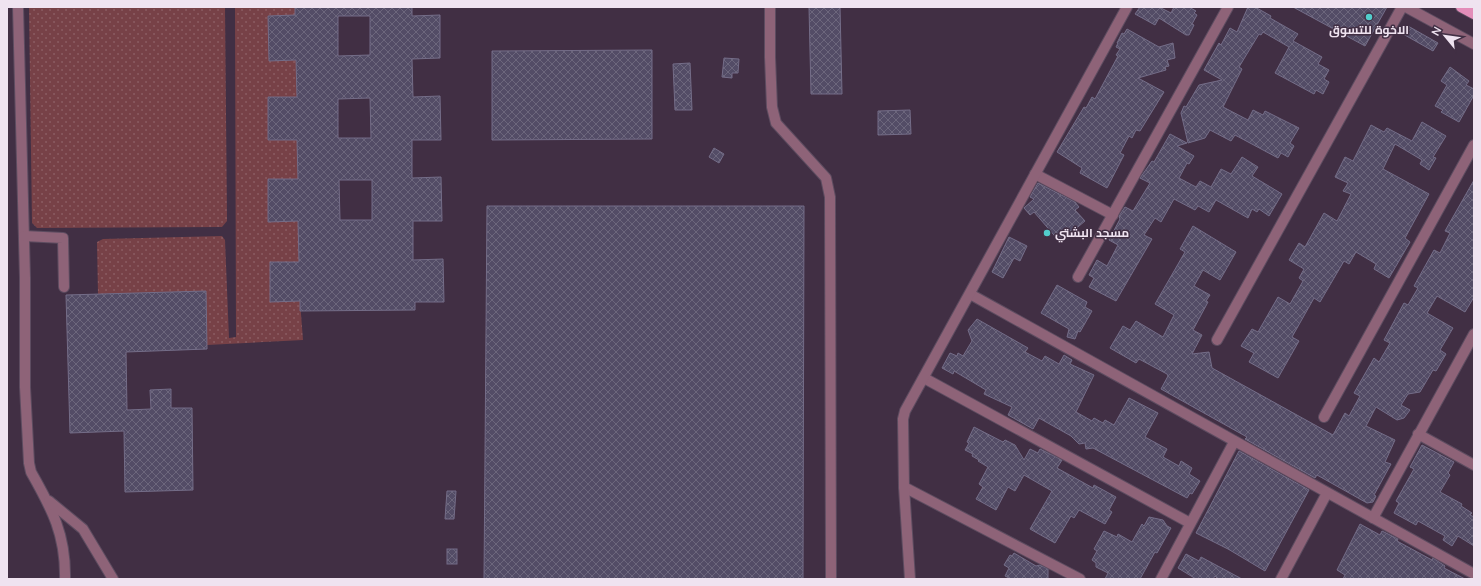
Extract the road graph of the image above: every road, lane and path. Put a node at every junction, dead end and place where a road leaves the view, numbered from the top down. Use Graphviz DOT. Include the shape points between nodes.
graph roads {
  1 [pos="18,7"];
  2 [pos="770,7"];
  3 [pos="1127,7"];
  4 [pos="1228,7"];
  5 [pos="1402,7"];
  6 [pos="1406,7"];
  7 [pos="1474,44"];
  8 [pos="1474,145"];
  9 [pos="1035,174"];
  10 [pos="1113,215"];
  11 [pos="24,236"];
  12 [pos="1078,277"];
  13 [pos="64,287"];
  14 [pos="970,294"];
  15 [pos="1474,334"];
  16 [pos="1216,340"];
  17 [pos="1471,347"];
  18 [pos="924,378"];
  19 [pos="1324,417"];
  20 [pos="1418,434"];
  21 [pos="1234,442"];
  22 [pos="1474,465"];
  23 [pos="904,487"];
  24 [pos="1327,493"];
  25 [pos="46,498"];
  26 [pos="1373,518"];
  27 [pos="1190,523"];
  28 [pos="1474,574"];
  29 [pos="65,579"];
  30 [pos="113,579"];
  31 [pos="831,579"];
  32 [pos="910,579"];
  33 [pos="1080,579"];
  34 [pos="1161,579"];
  35 [pos="1281,579"];
  1 -- 11 [label="street"];
  2 -- 31 [label="street" via="772,107 776,123 826,178 830,197"];
  3 -- 9 [label="street"];
  4 -- 10 [label="street"];
  5 -- 16 [label="street"];
  6 -- 7 [label="street"];
  8 -- 19 [label="street"];
  9 -- 10 [label="street"];
  9 -- 14 [label="street"];
  10 -- 12 [label="street"];
  11 -- 13 [label="street" via="64,238"];
  11 -- 25 [label="street" via="25,387 29,463 31,472"];
  14 -- 18 [label="street"];
  14 -- 21 [label="street"];
  15 -- 17 [label="street"];
  17 -- 20 [label="street"];
  18 -- 23 [label="street" via="903,419"];
  18 -- 27 [label="street"];
  20 -- 22 [label="street"];
  20 -- 26 [label="street"];
  21 -- 24 [label="street"];
  21 -- 27 [label="street"];
  23 -- 32 [label="street"];
  23 -- 33 [label="street"];
  24 -- 26 [label="street"];
  24 -- 35 [label="street"];
  25 -- 29 [label="street" via="62,540"];
  25 -- 30 [label="street" via="83,529"];
  26 -- 28 [label="street"];
  27 -- 34 [label="street"];
}
